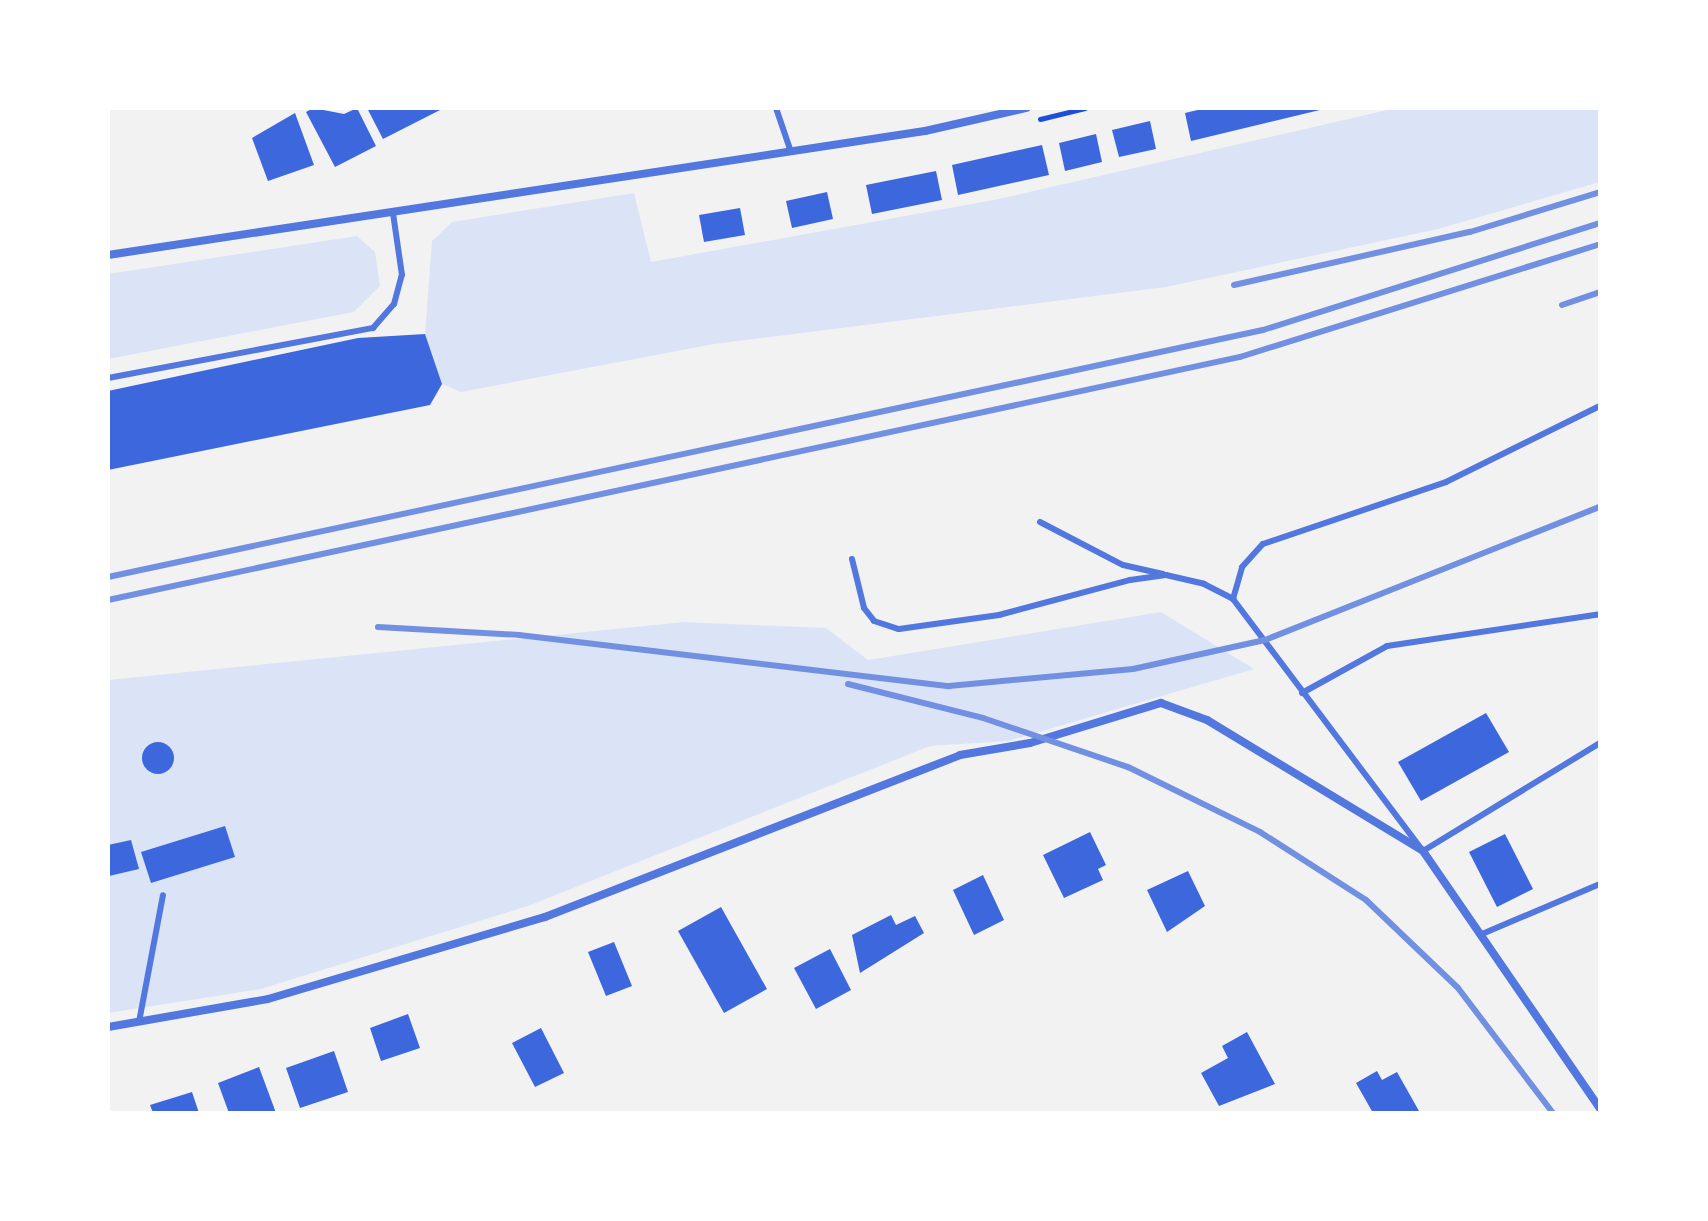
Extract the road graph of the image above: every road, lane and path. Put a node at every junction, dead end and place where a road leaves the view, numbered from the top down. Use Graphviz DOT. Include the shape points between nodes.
graph roads {
  1 [pos="776,108"];
  2 [pos="1026,108"];
  3 [pos="791,152"];
  4 [pos="393,213"];
  5 [pos="108,255"];
  6 [pos="108,378"];
  7 [pos="1600,406"];
  8 [pos="1040,522"];
  9 [pos="852,559"];
  10 [pos="1166,575"];
  11 [pos="1233,599"];
  12 [pos="1600,614"];
  13 [pos="1302,693"];
  14 [pos="1600,743"];
  15 [pos="1423,851"];
  16 [pos="1600,884"];
  17 [pos="163,895"];
  18 [pos="1482,934"];
  19 [pos="139,1022"];
  20 [pos="108,1027"];
  21 [pos="1600,1109"];
  1 -- 3 [label="lane"];
  2 -- 3 [label="street"];
  3 -- 4 [label="street"];
  4 -- 5 [label="street"];
  4 -- 6 [label="lane" via="401,285 373,328"];
  7 -- 11 [label="lane" via="1446,482 1263,544 1242,567"];
  8 -- 10 [label="lane" via="1123,565"];
  9 -- 10 [label="lane" via="864,608 874,621 899,629 999,615"];
  10 -- 11 [label="lane"];
  11 -- 13 [label="lane"];
  12 -- 13 [label="lane" via="1387,646"];
  13 -- 15 [label="lane"];
  14 -- 15 [label="lane"];
  15 -- 18 [label="street"];
  15 -- 19 [label="street" via="1176,704 1134,706 1030,743 960,755 545,917 268,999"];
  16 -- 18 [label="lane"];
  17 -- 19 [label="lane"];
  18 -- 21 [label="street"];
  19 -- 20 [label="street"];
}
